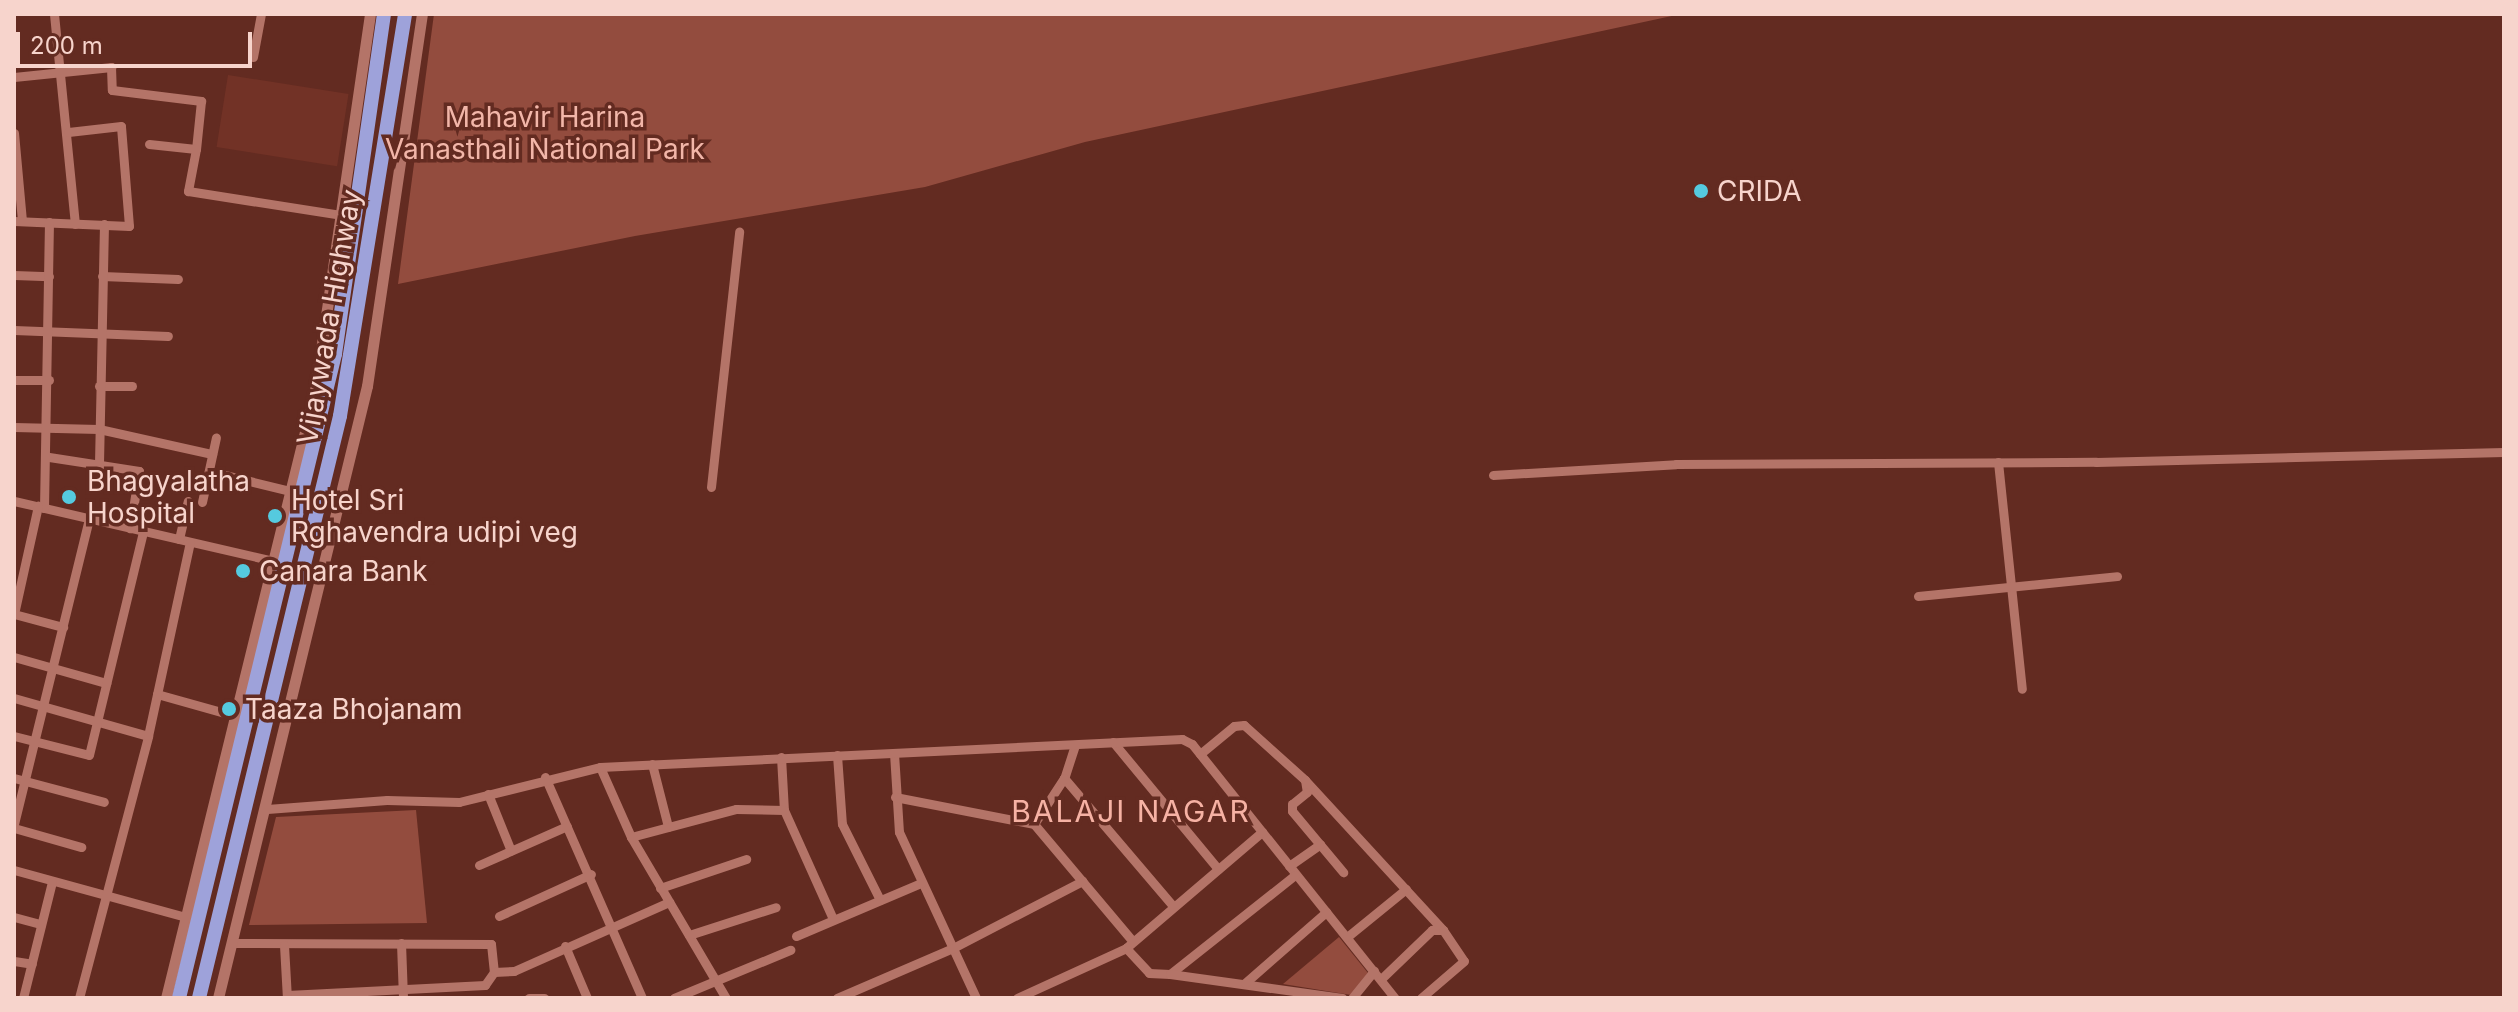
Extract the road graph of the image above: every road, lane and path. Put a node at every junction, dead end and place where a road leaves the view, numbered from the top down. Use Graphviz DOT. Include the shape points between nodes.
graph roads {
  1 [pos="54,14"];
  2 [pos="261,14"];
  3 [pos="370,14"];
  4 [pos="384,14"];
  5 [pos="405,14"];
  6 [pos="422,14"];
  7 [pos="253,57"];
  8 [pos="61,72"];
  9 [pos="14,77"];
  10 [pos="68,132"];
  11 [pos="14,133"];
  12 [pos="149,144"];
  13 [pos="196,149"];
  14 [pos="342,215"];
  15 [pos="18,221"];
  16 [pos="49,222"];
  17 [pos="75,224"];
  18 [pos="104,224"];
  19 [pos="739,232"];
  20 [pos="14,275"];
  21 [pos="49,276"];
  22 [pos="102,276"];
  23 [pos="178,279"];
  24 [pos="14,330"];
  25 [pos="49,331"];
  26 [pos="99,332"];
  27 [pos="168,336"];
  28 [pos="14,380"];
  29 [pos="49,380"];
  30 [pos="99,386"];
  31 [pos="132,386"];
  32 [pos="14,427"];
  33 [pos="49,428"];
  34 [pos="99,429"];
  35 [pos="216,437"];
  36 [pos="2504,452"];
  37 [pos="212,454"];
  38 [pos="49,457"];
  39 [pos="1998,462"];
  40 [pos="99,463"];
  41 [pos="209,471"];
  42 [pos="1493,475"];
  43 [pos="711,487"];
  44 [pos="290,491"];
  45 [pos="14,501"];
  46 [pos="188,501"];
  47 [pos="202,502"];
  48 [pos="41,507"];
  49 [pos="89,518"];
  50 [pos="130,528"];
  51 [pos="143,531"];
  52 [pos="185,540"];
  53 [pos="274,561"];
  54 [pos="2117,576"];
  55 [pos="2011,587"];
  56 [pos="1918,596"];
  57 [pos="14,614"];
  58 [pos="63,627"];
  59 [pos="14,657"];
  60 [pos="54,667"];
  61 [pos="106,683"];
  62 [pos="2022,689"];
  63 [pos="157,694"];
  64 [pos="14,698"];
  65 [pos="44,706"];
  66 [pos="236,716"];
  67 [pos="97,720"];
  68 [pos="14,736"];
  69 [pos="148,736"];
  70 [pos="36,742"];
  71 [pos="1113,742"];
  72 [pos="1075,745"];
  73 [pos="894,753"];
  74 [pos="1200,754"];
  75 [pos="837,755"];
  76 [pos="781,757"];
  77 [pos="652,764"];
  78 [pos="600,767"];
  79 [pos="545,777"];
  80 [pos="14,778"];
  81 [pos="1064,778"];
  82 [pos="1305,780"];
  83 [pos="25,781"];
  84 [pos="488,794"];
  85 [pos="895,797"];
  86 [pos="104,802"];
  87 [pos="267,809"];
  88 [pos="784,810"];
  89 [pos="1034,824"];
  90 [pos="14,826"];
  91 [pos="567,826"];
  92 [pos="668,827"];
  93 [pos="1262,832"];
  94 [pos="631,837"];
  95 [pos="1320,844"];
  96 [pos="81,847"];
  97 [pos="511,851"];
  98 [pos="746,859"];
  99 [pos="479,865"];
  100 [pos="1289,866"];
  101 [pos="1218,869"];
  102 [pos="14,870"];
  103 [pos="1343,872"];
  104 [pos="591,874"];
  105 [pos="1295,875"];
  106 [pos="1082,881"];
  107 [pos="52,882"];
  108 [pos="921,883"];
  109 [pos="660,888"];
  110 [pos="1406,889"];
  111 [pos="105,895"];
  112 [pos="880,900"];
  113 [pos="669,902"];
  114 [pos="1172,905"];
  115 [pos="776,907"];
  116 [pos="1326,912"];
  117 [pos="499,916"];
  118 [pos="14,917"];
  119 [pos="186,917"];
  120 [pos="833,919"];
  121 [pos="41,924"];
  122 [pos="612,925"];
  123 [pos="1443,930"];
  124 [pos="689,935"];
  125 [pos="796,936"];
  126 [pos="1347,937"];
  127 [pos="232,943"];
  128 [pos="401,943"];
  129 [pos="1128,943"];
  130 [pos="284,945"];
  131 [pos="565,946"];
  132 [pos="951,949"];
  133 [pos="790,950"];
  134 [pos="14,961"];
  135 [pos="32,964"];
  136 [pos="494,972"];
  137 [pos="1170,974"];
  138 [pos="1377,975"];
  139 [pos="717,983"];
  140 [pos="1245,983"];
  141 [pos="403,994"];
  142 [pos="341,996"];
  143 [pos="287,997"];
  144 [pos="23,998"];
  145 [pos="79,998"];
  146 [pos="166,998"];
  147 [pos="179,998"];
  148 [pos="199,998"];
  149 [pos="218,998"];
  150 [pos="529,998"];
  151 [pos="544,998"];
  152 [pos="587,998"];
  153 [pos="642,998"];
  154 [pos="674,998"];
  155 [pos="726,998"];
  156 [pos="837,998"];
  157 [pos="976,998"];
  158 [pos="1017,998"];
  159 [pos="1342,998"];
  160 [pos="1352,998"];
  161 [pos="1395,998"];
  162 [pos="1421,998"];
  1 -- 8 [label="street"];
  2 -- 7 [label="street"];
  3 -- 14 [label="street"];
  4 -- 147 [label="highway, Vijaywada Highway" via="332,369"];
  5 -- 148 [label="highway, Vijaywada Highway" via="344,401"];
  6 -- 87 [label="street" via="367,386"];
  8 -- 9 [label="street"];
  8 -- 10 [label="street"];
  8 -- 13 [label="street" via="111,67 112,90 201,101"];
  10 -- 17 [label="street"];
  10 -- 18 [label="street" via="121,126 129,226"];
  11 -- 15 [label="street"];
  12 -- 13 [label="street"];
  13 -- 14 [label="street" via="188,191"];
  14 -- 44 [label="street" via="315,391"];
  15 -- 16 [label="street"];
  16 -- 17 [label="street"];
  16 -- 21 [label="street"];
  17 -- 18 [label="street"];
  18 -- 22 [label="street"];
  19 -- 43 [label="street"];
  20 -- 21 [label="street"];
  21 -- 25 [label="street"];
  22 -- 23 [label="street"];
  22 -- 26 [label="street"];
  24 -- 25 [label="street"];
  25 -- 26 [label="street"];
  25 -- 29 [label="street"];
  26 -- 27 [label="street"];
  26 -- 30 [label="street"];
  28 -- 29 [label="street"];
  29 -- 33 [label="street"];
  30 -- 31 [label="street"];
  30 -- 34 [label="street"];
  32 -- 33 [label="street"];
  33 -- 34 [label="street"];
  33 -- 38 [label="street"];
  34 -- 37 [label="street"];
  34 -- 40 [label="street"];
  35 -- 37 [label="street"];
  36 -- 39 [label="street"];
  37 -- 41 [label="street"];
  38 -- 40 [label="street"];
  38 -- 48 [label="street"];
  39 -- 42 [label="street" via="1676,464"];
  39 -- 55 [label="street"];
  40 -- 50 [label="street" via="139,471"];
  41 -- 44 [label="street"];
  41 -- 47 [label="street"];
  44 -- 53 [label="street"];
  45 -- 48 [label="street"];
  46 -- 52 [label="street"];
  48 -- 49 [label="street"];
  48 -- 57 [label="street"];
  49 -- 50 [label="street"];
  49 -- 58 [label="street"];
  50 -- 51 [label="street"];
  51 -- 52 [label="street"];
  51 -- 61 [label="street"];
  52 -- 53 [label="street"];
  52 -- 63 [label="street"];
  53 -- 66 [label="street"];
  54 -- 55 [label="street"];
  55 -- 56 [label="street"];
  55 -- 62 [label="street"];
  57 -- 58 [label="street"];
  58 -- 60 [label="street"];
  59 -- 60 [label="street"];
  60 -- 61 [label="street"];
  60 -- 65 [label="street"];
  61 -- 67 [label="street"];
  63 -- 66 [label="street"];
  63 -- 69 [label="street"];
  64 -- 65 [label="street"];
  65 -- 67 [label="street"];
  65 -- 70 [label="street"];
  66 -- 119 [label="street"];
  67 -- 69 [label="street"];
  67 -- 70 [label="street" via="89,755"];
  68 -- 70 [label="street"];
  69 -- 111 [label="street"];
  70 -- 83 [label="street"];
  71 -- 72 [label="street"];
  71 -- 74 [label="street" via="1182,739"];
  71 -- 101 [label="street"];
  72 -- 73 [label="street"];
  72 -- 81 [label="street"];
  73 -- 75 [label="street"];
  73 -- 85 [label="street"];
  74 -- 82 [label="street" via="1234,726 1244,725"];
  74 -- 93 [label="street"];
  75 -- 76 [label="street"];
  75 -- 112 [label="street" via="842,824"];
  76 -- 77 [label="street"];
  76 -- 88 [label="street"];
  77 -- 78 [label="street"];
  77 -- 92 [label="street"];
  78 -- 79 [label="street"];
  78 -- 94 [label="street"];
  79 -- 84 [label="street"];
  79 -- 91 [label="street"];
  80 -- 83 [label="street"];
  81 -- 89 [label="street"];
  81 -- 114 [label="street"];
  82 -- 95 [label="street" via="1307,792 1292,804 1292,811"];
  82 -- 110 [label="street"];
  83 -- 86 [label="street"];
  83 -- 90 [label="street"];
  84 -- 87 [label="street" via="459,802 387,800"];
  84 -- 97 [label="street"];
  85 -- 89 [label="street"];
  85 -- 108 [label="street" via="899,832"];
  87 -- 127 [label="street"];
  88 -- 92 [label="street" via="750,806"];
  88 -- 120 [label="street"];
  89 -- 106 [label="street"];
  90 -- 96 [label="street"];
  91 -- 97 [label="street"];
  91 -- 104 [label="street"];
  92 -- 94 [label="street"];
  93 -- 100 [label="street"];
  93 -- 101 [label="street"];
  94 -- 109 [label="street"];
  95 -- 100 [label="street"];
  95 -- 103 [label="street"];
  97 -- 99 [label="street"];
  98 -- 109 [label="street"];
  100 -- 105 [label="street"];
  101 -- 114 [label="street"];
  102 -- 107 [label="street"];
  104 -- 117 [label="street"];
  104 -- 122 [label="street"];
  105 -- 116 [label="street"];
  105 -- 137 [label="street"];
  106 -- 129 [label="street"];
  106 -- 132 [label="street"];
  107 -- 111 [label="street"];
  107 -- 121 [label="street"];
  108 -- 112 [label="street"];
  108 -- 132 [label="street"];
  109 -- 113 [label="street"];
  110 -- 123 [label="street"];
  110 -- 126 [label="street"];
  111 -- 119 [label="street"];
  111 -- 145 [label="street"];
  112 -- 120 [label="street"];
  113 -- 122 [label="street"];
  113 -- 124 [label="street"];
  114 -- 129 [label="street"];
  115 -- 124 [label="street"];
  116 -- 126 [label="street"];
  116 -- 140 [label="street"];
  118 -- 121 [label="street"];
  119 -- 146 [label="street"];
  120 -- 125 [label="street"];
  121 -- 135 [label="street"];
  122 -- 131 [label="street"];
  122 -- 153 [label="street"];
  123 -- 138 [label="street" via="1432,930"];
  123 -- 162 [label="street" via="1464,961"];
  124 -- 139 [label="street"];
  126 -- 138 [label="street"];
  127 -- 130 [label="street"];
  127 -- 149 [label="street"];
  128 -- 130 [label="street"];
  128 -- 136 [label="street" via="491,944"];
  128 -- 141 [label="street"];
  129 -- 137 [label="street" via="1149,973"];
  129 -- 158 [label="street"];
  130 -- 143 [label="street"];
  131 -- 136 [label="street" via="514,971"];
  131 -- 152 [label="street"];
  132 -- 156 [label="street"];
  132 -- 157 [label="street"];
  133 -- 139 [label="street"];
  134 -- 135 [label="street"];
  135 -- 144 [label="street"];
  136 -- 141 [label="street" via="485,985"];
  137 -- 140 [label="street"];
  138 -- 160 [label="street"];
  138 -- 161 [label="street"];
  139 -- 154 [label="street"];
  139 -- 155 [label="street"];
  140 -- 159 [label="street"];
  141 -- 142 [label="street"];
  142 -- 143 [label="street"];
  150 -- 151 [label="street"];
}
